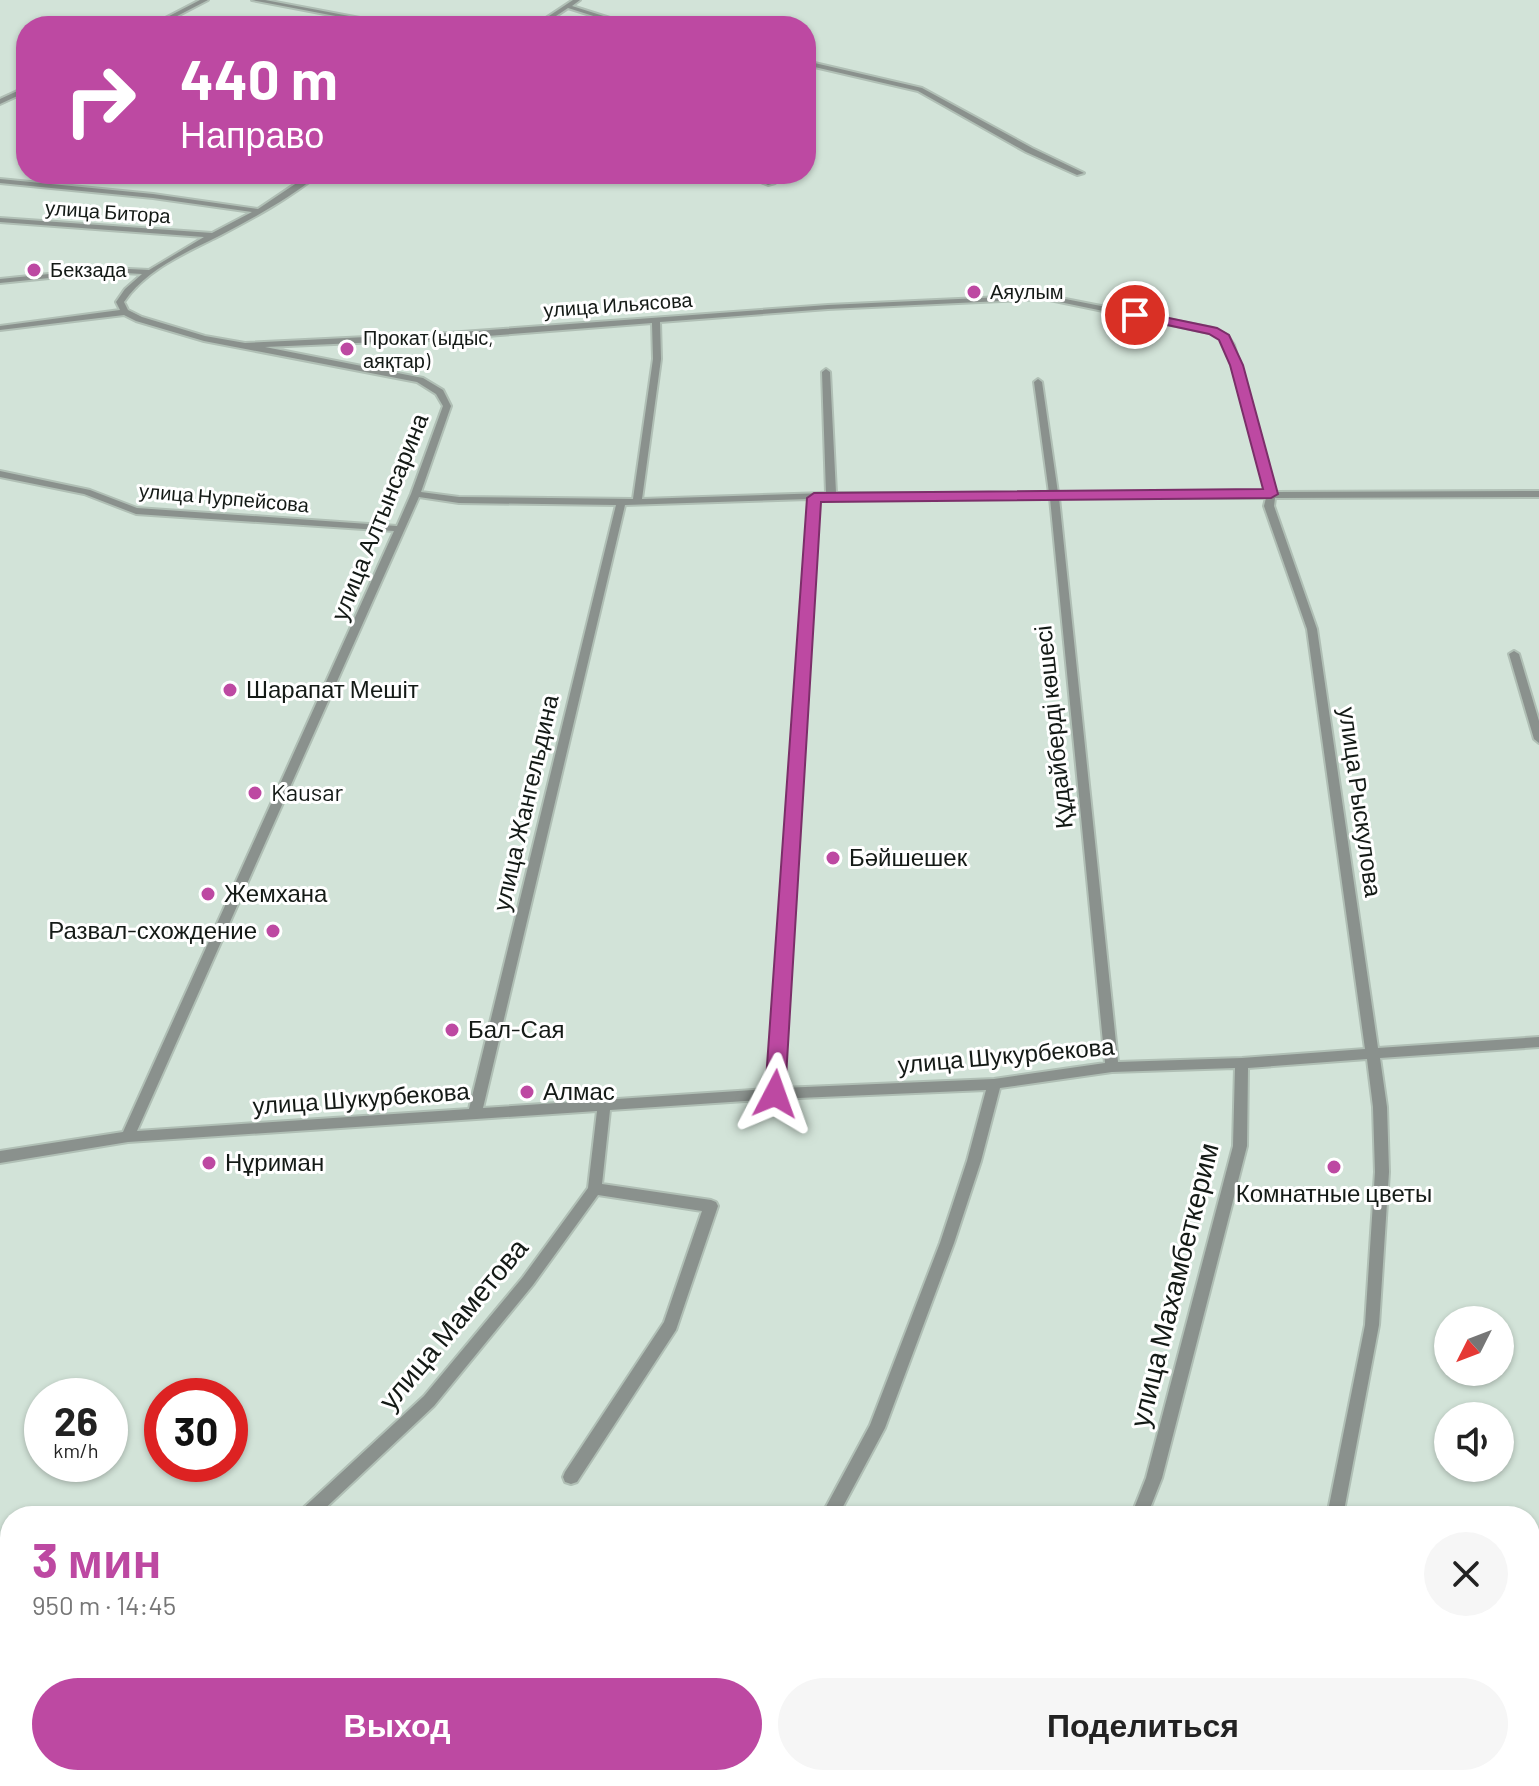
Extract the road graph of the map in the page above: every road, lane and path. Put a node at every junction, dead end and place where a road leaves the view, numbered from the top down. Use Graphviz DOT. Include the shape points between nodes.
graph roads {
  1 [pos="205,0"];
  2 [pos="255,0"];
  3 [pos="577,0"];
  4 [pos="567,6"];
  5 [pos="173,16"];
  6 [pos="344,16"];
  7 [pos="552,16"];
  8 [pos="600,16"];
  9 [pos="816,65"];
  10 [pos="0,94"];
  11 [pos="16,94"];
  12 [pos="9,97"];
  13 [pos="16,99"];
  14 [pos="0,102"];
  15 [pos="1080,173"];
  16 [pos="31,184"];
  17 [pos="300,184"];
  18 [pos="259,211"];
  19 [pos="0,220"];
  20 [pos="215,236"];
  21 [pos="150,272"];
  22 [pos="0,281"];
  23 [pos="997,299"];
  24 [pos="125,312"];
  25 [pos="656,320"];
  26 [pos="0,328"];
  27 [pos="242,346"];
  28 [pos="826,372"];
  29 [pos="1038,382"];
  30 [pos="0,474"];
  31 [pos="416,494"];
  32 [pos="1054,494"];
  33 [pos="1271,494"];
  34 [pos="1539,494"];
  35 [pos="831,496"];
  36 [pos="814,498"];
  37 [pos="637,501"];
  38 [pos="621,502"];
  39 [pos="401,529"];
  40 [pos="1514,654"];
  41 [pos="1539,739"];
  42 [pos="1539,1042"];
  43 [pos="1371,1053"];
  44 [pos="1242,1063"];
  45 [pos="1112,1067"];
  46 [pos="994,1084"];
  47 [pos="775,1094"];
  48 [pos="604,1105"];
  49 [pos="475,1113"];
  50 [pos="128,1137"];
  51 [pos="0,1157"];
  52 [pos="595,1189"];
  53 [pos="571,1477"];
  54 [pos="317,1506"];
  55 [pos="834,1506"];
  56 [pos="1143,1506"];
  57 [pos="1337,1506"];
  1 -- 5 [label="street"];
  2 -- 6 [label="street"];
  3 -- 4 [label="street"];
  4 -- 7 [label="street"];
  4 -- 8 [label="street"];
  9 -- 15 [label="street" via="920,89"];
  10 -- 12 [label="street"];
  11 -- 12 [label="street"];
  12 -- 13 [label="street"];
  12 -- 14 [label="street"];
  16 -- 18 [label="street"];
  17 -- 18 [label="street"];
  18 -- 20 [label="street"];
  19 -- 20 [label="street, улица Битора"];
  20 -- 21 [label="street"];
  21 -- 22 [label="street" via="108,270"];
  21 -- 24 [label="street" via="124,292 120,302"];
  23 -- 25 [label="street, улица Ильясова"];
  23 -- 33 [label="street, улица Рыскулова" via="1045,297 1224,337 1237,365"];
  24 -- 26 [label="street"];
  24 -- 27 [label="street, улица Алтынсарина"];
  25 -- 27 [label="street, улица Ильясова"];
  25 -- 37 [label="street" via="654,388"];
  27 -- 31 [label="street, улица Алтынсарина" via="391,373 440,392 447,406"];
  28 -- 35 [label="street"];
  29 -- 32 [label="street, Құдайберді көшесі"];
  30 -- 39 [label="street, улица Нурпейсова" via="87,492 136,511"];
  31 -- 38 [label="street" via="488,501"];
  31 -- 39 [label="street, улица Алтынсарина"];
  32 -- 33 [label="street"];
  32 -- 35 [label="street"];
  32 -- 45 [label="street, Құдайберді көшесі"];
  33 -- 34 [label="street"];
  33 -- 43 [label="street, улица Рыскулова" via="1269,506 1312,629"];
  35 -- 36 [label="street"];
  36 -- 37 [label="street"];
  36 -- 47 [label="street"];
  37 -- 38 [label="street"];
  38 -- 49 [label="street, улица Жангельдина"];
  39 -- 50 [label="street, улица Алтынсарина"];
  40 -- 41 [label="street"];
  42 -- 43 [label="street, улица Шукурбекова"];
  43 -- 44 [label="street, улица Шукурбекова"];
  43 -- 57 [label="street, улица Рыскулова" via="1382,1172 1373,1309"];
  44 -- 45 [label="street, улица Шукурбекова"];
  44 -- 56 [label="street, улица Махамбеткерим" via="1240,1146"];
  45 -- 46 [label="street, улица Шукурбекова"];
  46 -- 47 [label="street, улица Шукурбекова"];
  46 -- 55 [label="street" via="974,1161 877,1428"];
  47 -- 48 [label="street, улица Шукурбекова"];
  48 -- 49 [label="street, улица Шукурбекова"];
  48 -- 52 [label="street, улица Маметова"];
  49 -- 50 [label="street, улица Шукурбекова"];
  50 -- 51 [label="street, улица Шукурбекова"];
  52 -- 53 [label="street" via="711,1206 671,1325"];
  52 -- 54 [label="street, улица Маметова" via="429,1401"];
}
